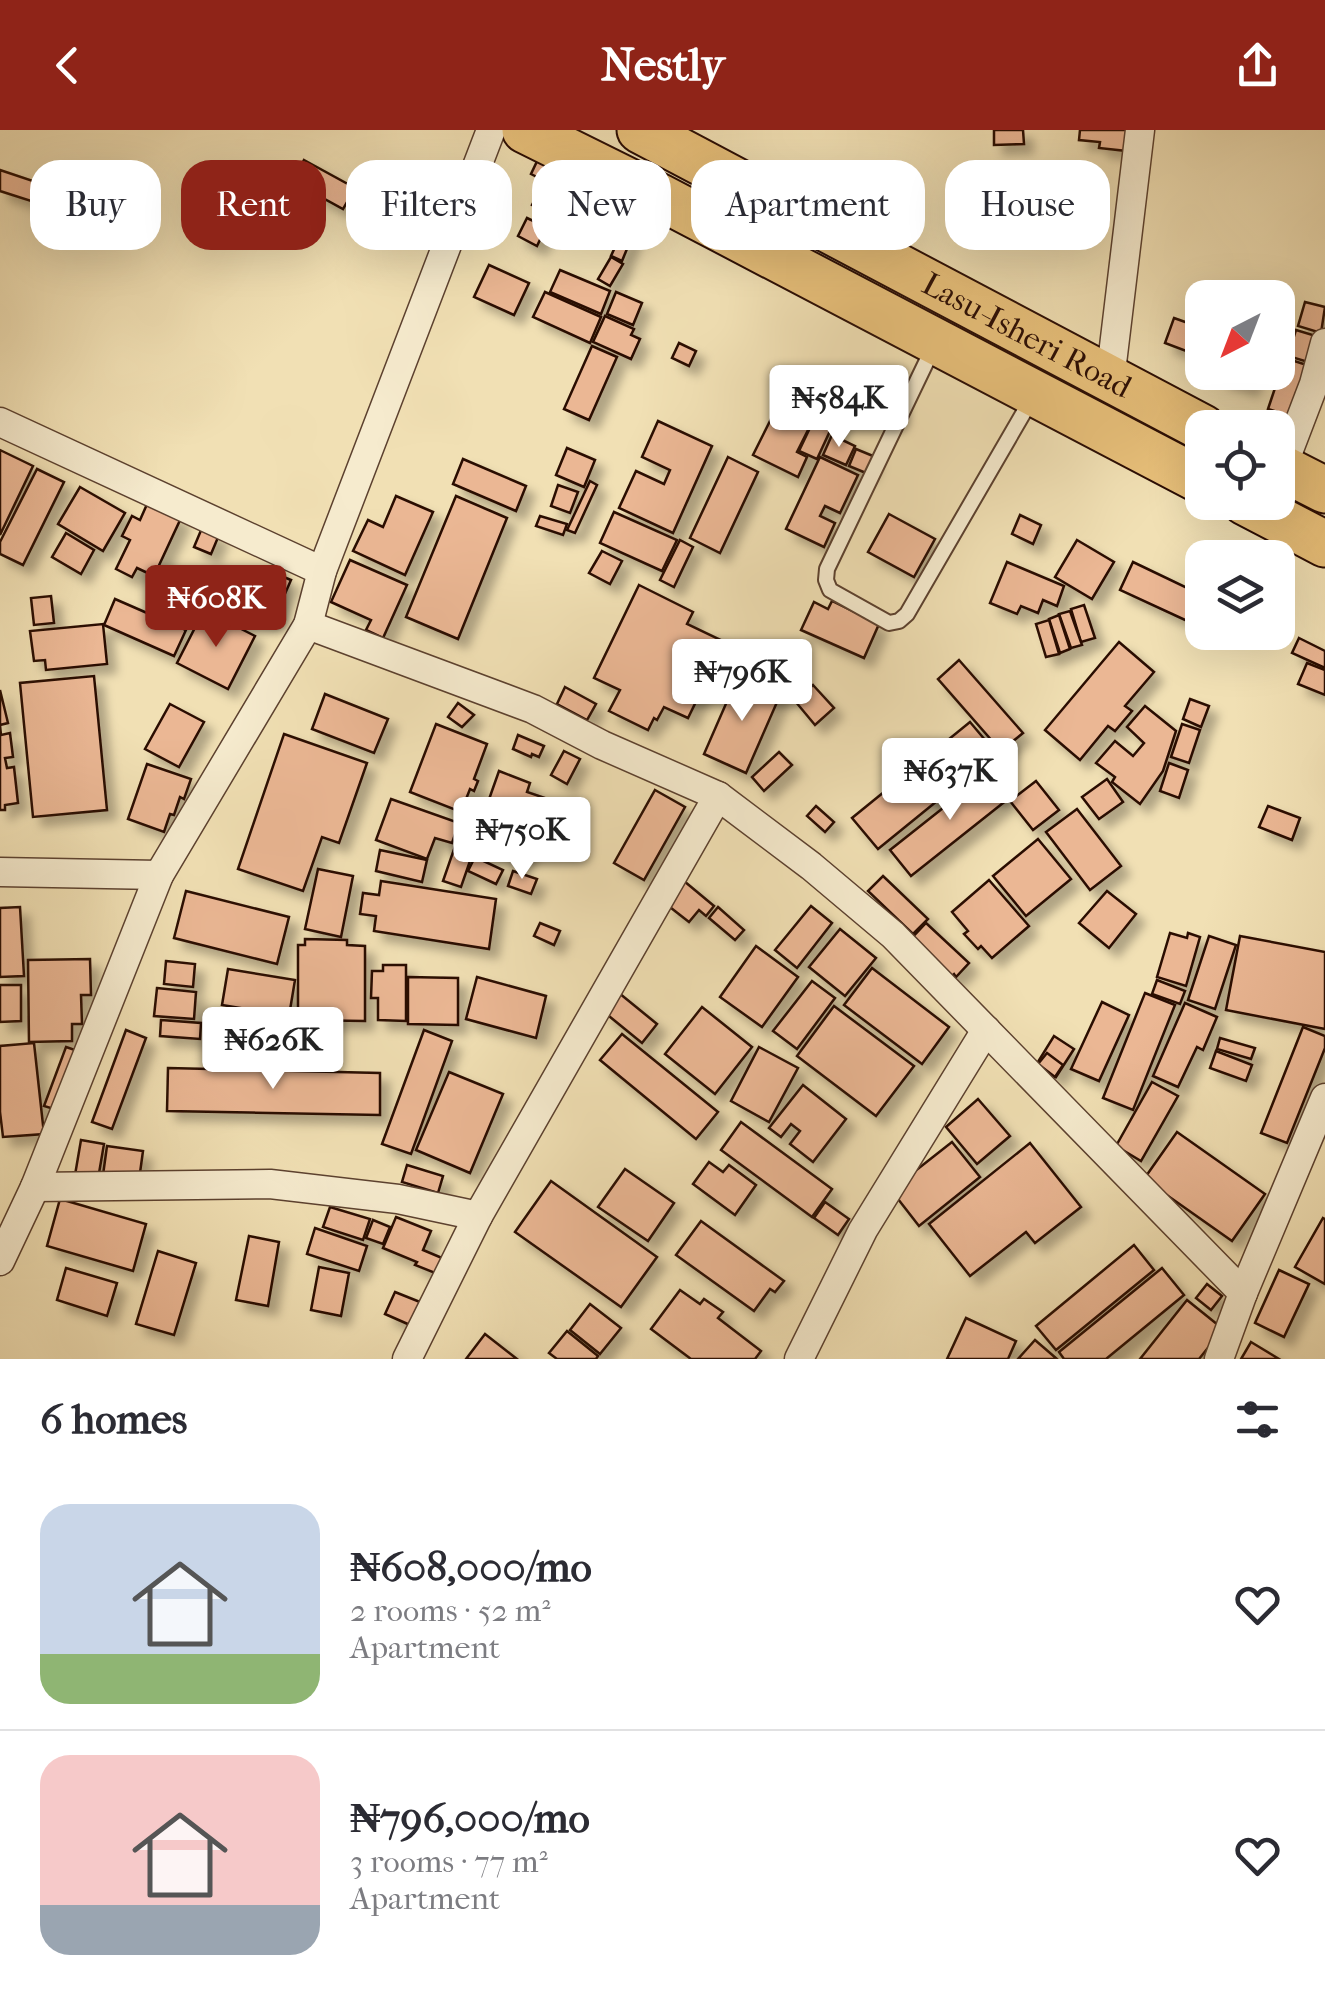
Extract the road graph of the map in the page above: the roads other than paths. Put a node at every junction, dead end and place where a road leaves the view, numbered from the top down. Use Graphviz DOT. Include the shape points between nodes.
graph roads {
  1 [pos="490,130"];
  2 [pos="526,130"];
  3 [pos="640,130"];
  4 [pos="1140,130"];
  5 [pos="936,343"];
  6 [pos="1325,344"];
  7 [pos="1110,380"];
  8 [pos="1034,395"];
  9 [pos="1185,419"];
  10 [pos="0,422"];
  11 [pos="1295,430"];
  12 [pos="1185,472"];
  13 [pos="1295,475"];
  14 [pos="1325,490"];
  15 [pos="1279,520"];
  16 [pos="1325,544"];
  17 [pos="322,571"];
  18 [pos="308,626"];
  19 [pos="718,796"];
  20 [pos="0,872"];
  21 [pos="159,875"];
  22 [pos="986,1030"];
  23 [pos="1325,1098"];
  24 [pos="35,1188"];
  25 [pos="478,1216"];
  26 [pos="7,1230"];
  27 [pos="0,1261"];
  28 [pos="1243,1293"];
  29 [pos="407,1359"];
  30 [pos="799,1359"];
  31 [pos="1219,1359"];
  1 -- 17 [label="street"];
  2 -- 5 [label="main road, Lasu-Isheri Road"];
  3 -- 7 [label="main road, Lasu-Isheri Road"];
  4 -- 7 [label="street"];
  5 -- 8 [label="main road, Lasu-Isheri Road"];
  5 -- 8 [label="lane" via="827,570 830,590 888,623 907,614"];
  6 -- 11 [label="street"];
  7 -- 9 [label="main road, Lasu-Isheri Road"];
  8 -- 12 [label="main road, Lasu-Isheri Road"];
  10 -- 17 [label="street"];
  13 -- 14 [label="main road"];
  15 -- 16 [label="main road"];
  17 -- 18 [label="street"];
  18 -- 19 [label="street" via="533,709"];
  18 -- 21 [label="street"];
  19 -- 22 [label="street" via="892,935"];
  19 -- 25 [label="street"];
  20 -- 21 [label="street"];
  21 -- 24 [label="street"];
  22 -- 28 [label="street"];
  22 -- 30 [label="street" via="863,1230"];
  23 -- 28 [label="street"];
  24 -- 25 [label="street" via="270,1184"];
  24 -- 26 [label="street"];
  25 -- 29 [label="street"];
  26 -- 27 [label="street"];
  28 -- 31 [label="street"];
}
